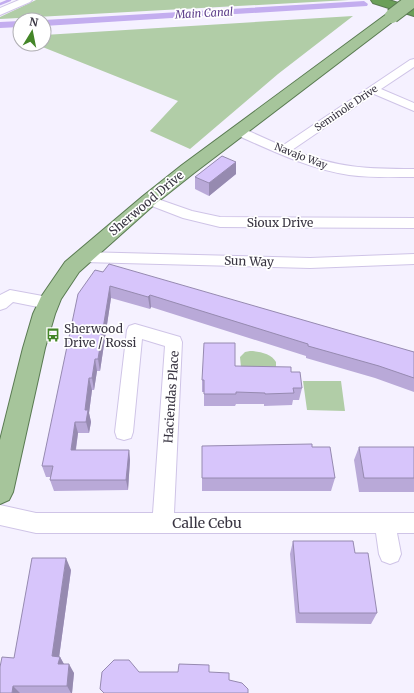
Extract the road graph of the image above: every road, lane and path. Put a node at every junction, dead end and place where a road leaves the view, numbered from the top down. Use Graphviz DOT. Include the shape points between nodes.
graph roads {
  1 [pos="27,0"];
  2 [pos="377,0"];
  3 [pos="413,0"];
  4 [pos="390,8"];
  5 [pos="414,9"];
  6 [pos="0,12"];
  7 [pos="414,12"];
  8 [pos="412,65"];
  9 [pos="373,90"];
  10 [pos="414,107"];
  11 [pos="238,131"];
  12 [pos="284,150"];
  13 [pos="414,173"];
  14 [pos="149,200"];
  15 [pos="414,223"];
  16 [pos="83,257"];
  17 [pos="414,260"];
  18 [pos="48,303"];
  19 [pos="0,304"];
  20 [pos="21,404"];
  21 [pos="0,425"];
  22 [pos="124,432"];
  23 [pos="0,492"];
  24 [pos="0,515"];
  25 [pos="385,522"];
  26 [pos="163,523"];
  27 [pos="414,523"];
  28 [pos="390,554"];
  1 -- 6 [label="street"];
  2 -- 7 [label="highway"];
  3 -- 4 [label="main road, Sherwood Drive, bridge"];
  4 -- 5 [label="highway"];
  4 -- 11 [label="main road, Sherwood Drive"];
  8 -- 9 [label="street, Seminole Drive"];
  9 -- 10 [label="street"];
  9 -- 12 [label="street, Seminole Drive"];
  11 -- 12 [label="street, Navajo Way"];
  11 -- 14 [label="main road, Sherwood Drive"];
  12 -- 13 [label="street, Navajo Way" via="339,170"];
  14 -- 15 [label="street, Sioux Drive" via="188,215 220,222"];
  14 -- 16 [label="main road, Sherwood Drive"];
  16 -- 17 [label="street, Sun Way" via="310,262"];
  16 -- 18 [label="main road, Sherwood Drive" via="62,280"];
  18 -- 19 [label="street" via="10,296"];
  18 -- 20 [label="main road, Sherwood Drive"];
  20 -- 21 [label="main road"];
  20 -- 23 [label="main road, Sherwood Drive"];
  22 -- 26 [label="street, Haciendas Place" via="135,330 174,342"];
  24 -- 26 [label="street, Calle Cebu" via="36,523"];
  25 -- 26 [label="street, Calle Cebu"];
  25 -- 27 [label="street, Calle Cebu"];
  25 -- 28 [label="street"];
}
